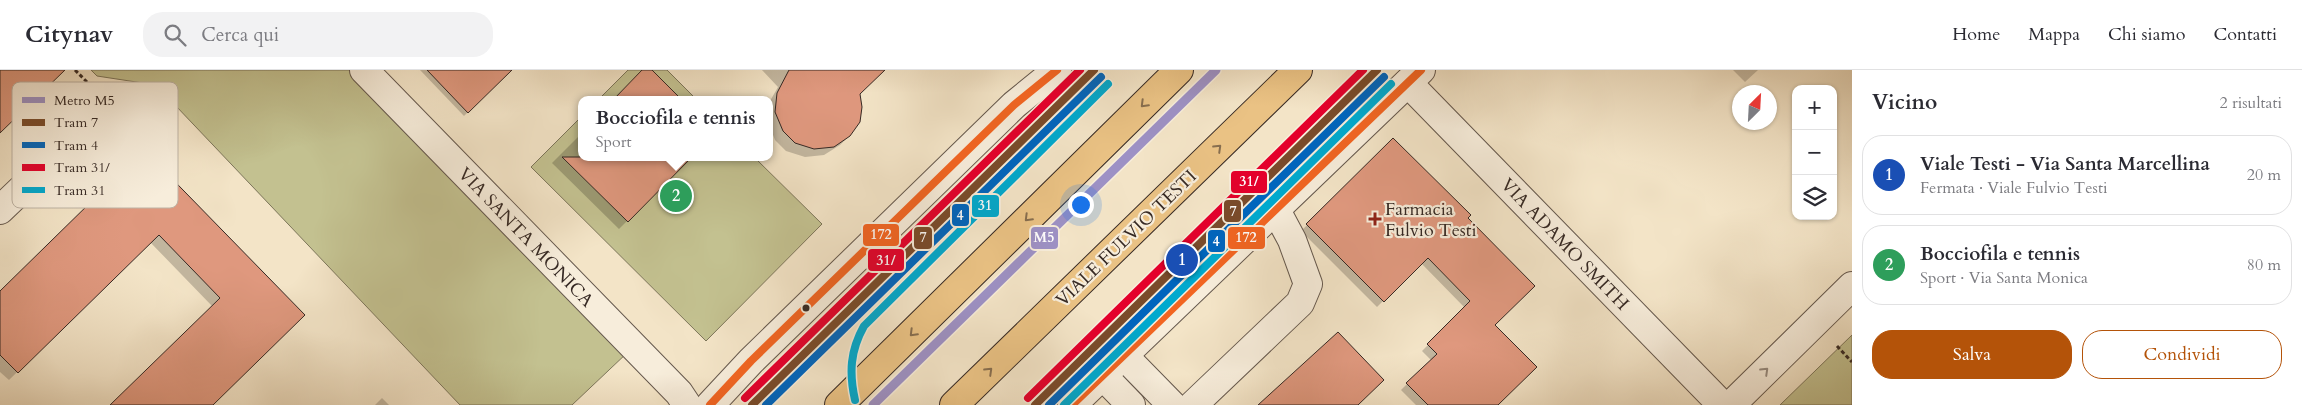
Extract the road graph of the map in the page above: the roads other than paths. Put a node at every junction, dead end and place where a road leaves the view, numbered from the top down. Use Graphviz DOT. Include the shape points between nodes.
graph roads {
  1 [pos="364,70"];
  2 [pos="1057,70"];
  3 [pos="1179,70"];
  4 [pos="1298,70"];
  5 [pos="1414,77"];
  6 [pos="12,199"];
  7 [pos="0,210"];
  8 [pos="1276,210"];
  9 [pos="1852,286"];
  10 [pos="1124,356"];
  11 [pos="1103,376"];
  12 [pos="687,405"];
  13 [pos="710,405"];
  14 [pos="839,405"];
  15 [pos="954,405"];
  16 [pos="1072,405"];
  17 [pos="1131,405"];
  18 [pos="1172,405"];
  19 [pos="1193,405"];
  20 [pos="1722,405"];
  21 [pos="1730,405"];
  1 -- 12 [label="street, VIA SANTA MONICA" via="679,393"];
  2 -- 13 [label="street" via="1007,112 751,361"];
  3 -- 14 [label="main road, one-way"];
  15 -- 4 [label="main road, VIALE FULVIO TESTI, one-way"];
  5 -- 8 [label="street"];
  5 -- 20 [label="street, VIA ADAMO SMITH"];
  6 -- 7 [label="street"];
  8 -- 10 [label="street"];
  8 -- 19 [label="street" via="1292,240 1308,284 1300,303"];
  21 -- 9 [label="street, one-way"];
  10 -- 11 [label="street"];
  10 -- 18 [label="street"];
  11 -- 16 [label="street"];
  11 -- 17 [label="street"];
}
